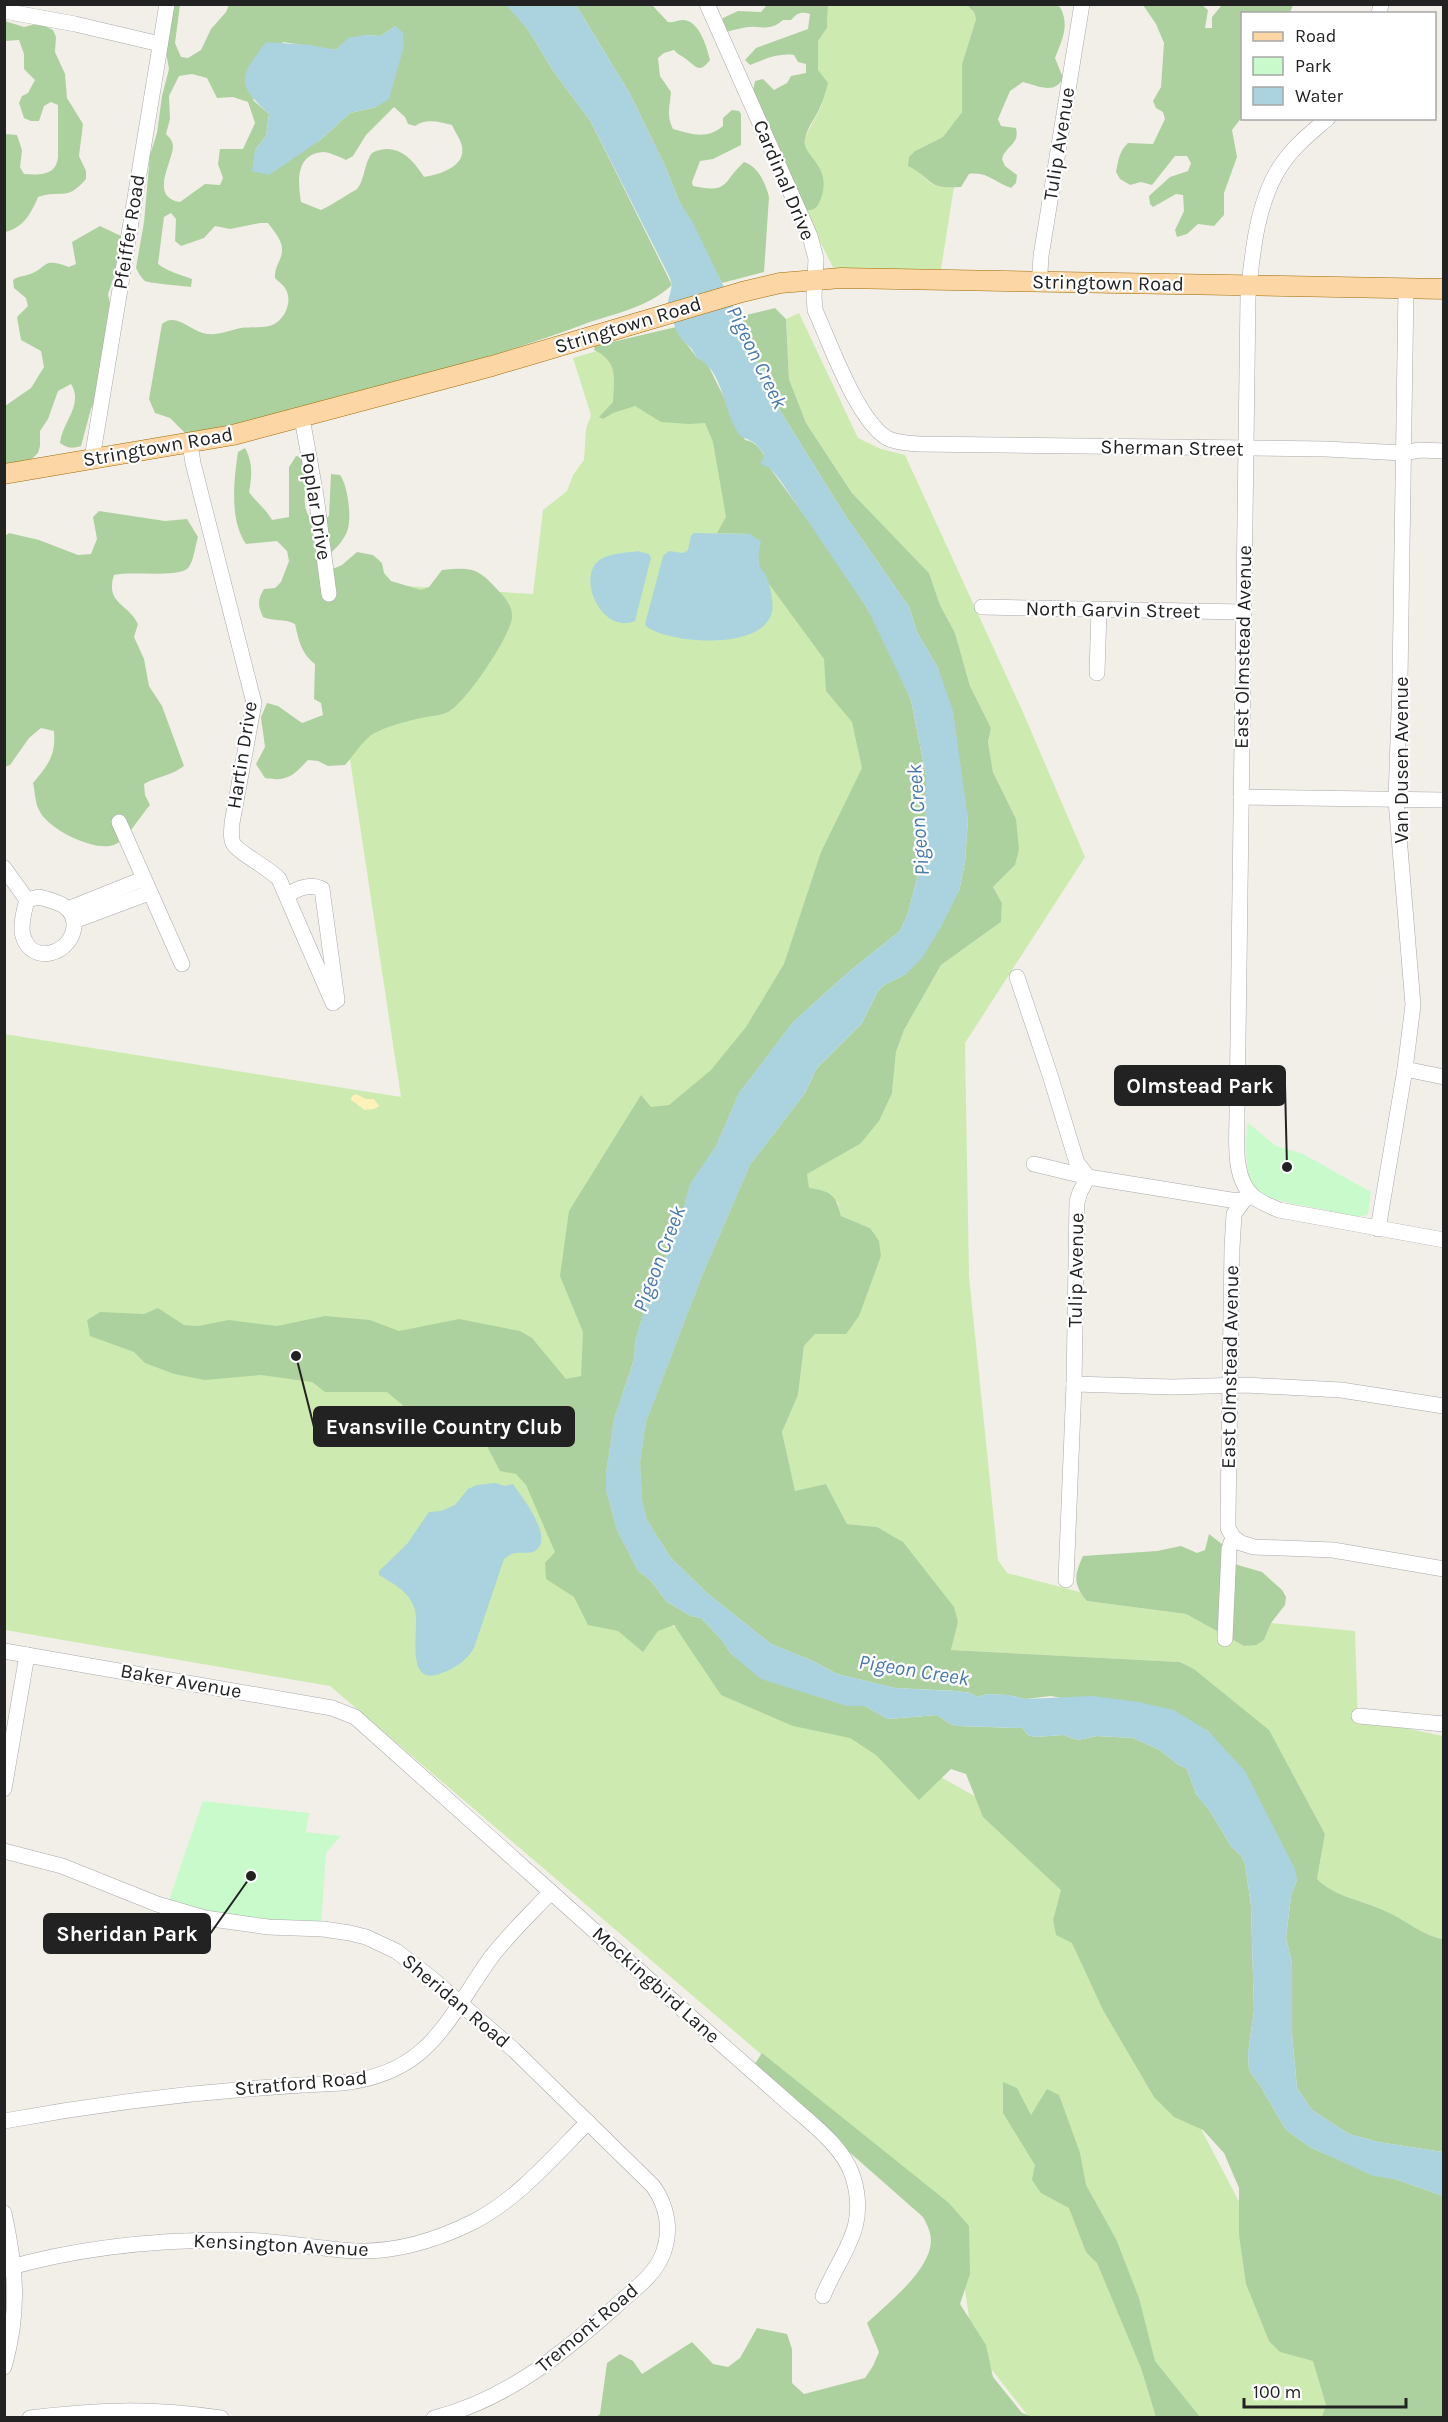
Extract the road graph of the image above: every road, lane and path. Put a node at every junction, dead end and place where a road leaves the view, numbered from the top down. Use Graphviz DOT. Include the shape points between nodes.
graph roads {
  1 [pos="167,4"];
  2 [pos="707,4"];
  3 [pos="1082,4"];
  4 [pos="4,11"];
  5 [pos="160,44"];
  6 [pos="1326,120"];
  7 [pos="816,280"];
  8 [pos="1043,283"];
  9 [pos="1249,286"];
  10 [pos="1406,288"];
  11 [pos="1443,289"];
  12 [pos="302,418"];
  13 [pos="901,442"];
  14 [pos="190,444"];
  15 [pos="1246,449"];
  16 [pos="1443,451"];
  17 [pos="1403,453"];
  18 [pos="92,459"];
  19 [pos="4,474"];
  20 [pos="329,594"];
  21 [pos="982,607"];
  22 [pos="1099,610"];
  23 [pos="1244,612"];
  24 [pos="1098,673"];
  25 [pos="1241,797"];
  26 [pos="1396,800"];
  27 [pos="1443,800"];
  28 [pos="119,822"];
  29 [pos="4,868"];
  30 [pos="146,886"];
  31 [pos="288,895"];
  32 [pos="27,900"];
  33 [pos="71,915"];
  34 [pos="182,963"];
  35 [pos="1017,977"];
  36 [pos="1405,1069"];
  37 [pos="1443,1077"];
  38 [pos="1034,1164"];
  39 [pos="1088,1177"];
  40 [pos="1249,1198"];
  41 [pos="1378,1229"];
  42 [pos="1443,1240"];
  43 [pos="1074,1384"];
  44 [pos="1230,1386"];
  45 [pos="1443,1406"];
  46 [pos="1233,1537"];
  47 [pos="1443,1569"];
  48 [pos="1066,1580"];
  49 [pos="1225,1640"];
  50 [pos="4,1651"];
  51 [pos="27,1655"];
  52 [pos="1359,1716"];
  53 [pos="355,1717"];
  54 [pos="1443,1724"];
  55 [pos="4,1789"];
  56 [pos="4,1851"];
  57 [pos="551,1892"];
  58 [pos="459,2003"];
  59 [pos="4,2121"];
  60 [pos="588,2122"];
  61 [pos="4,2213"];
  62 [pos="667,2218"];
  63 [pos="10,2267"];
  64 [pos="823,2296"];
  65 [pos="4,2367"];
  66 [pos="30,2418"];
  67 [pos="221,2418"];
  68 [pos="434,2418"];
  1 -- 5 [label="street, Pfeiffer Road"];
  2 -- 7 [label="street, Cardinal Drive" via="810,236"];
  3 -- 8 [label="street, Tulip Avenue" via="1041,256"];
  4 -- 5 [label="street"];
  5 -- 18 [label="street, Pfeiffer Road"];
  6 -- 9 [label="street, East Olmstead Avenue" via="1283,162 1267,191"];
  7 -- 8 [label="main road, Stringtown Road"];
  7 -- 12 [label="main road, Stringtown Road" via="730,295"];
  7 -- 13 [label="street, Cardinal Drive" via="815,310 863,414 875,430"];
  8 -- 9 [label="main road, Stringtown Road"];
  9 -- 10 [label="main road, Stringtown Road"];
  9 -- 15 [label="street, East Olmstead Avenue"];
  10 -- 11 [label="main road, Stringtown Road"];
  10 -- 17 [label="street, Van Dusen Avenue"];
  12 -- 14 [label="main road, Stringtown Road"];
  12 -- 20 [label="street, Poplar Drive"];
  13 -- 15 [label="street, Sherman Street"];
  14 -- 18 [label="main road, Stringtown Road"];
  14 -- 31 [label="street, Hartin Drive" via="254,703 231,838 243,853 271,870"];
  15 -- 17 [label="street, Sherman Street"];
  15 -- 23 [label="street, East Olmstead Avenue"];
  16 -- 17 [label="street, Sherman Street"];
  17 -- 26 [label="street, Van Dusen Avenue"];
  18 -- 19 [label="main road, Stringtown Road"];
  21 -- 22 [label="street, North Garvin Street"];
  22 -- 23 [label="street, North Garvin Street"];
  22 -- 24 [label="street"];
  23 -- 25 [label="street, East Olmstead Avenue"];
  25 -- 26 [label="street"];
  25 -- 40 [label="street, East Olmstead Avenue" via="1237,1139 1242,1180"];
  26 -- 27 [label="street"];
  26 -- 36 [label="street, Van Dusen Avenue" via="1413,1005"];
  28 -- 30 [label="street"];
  29 -- 32 [label="street"];
  30 -- 33 [label="street"];
  30 -- 34 [label="street"];
  31 -- 31 [label="street, Hartin Drive" via="333,1003 337,1000 336,982 322,889 315,885 298,888"];
  32 -- 33 [label="street" via="39,897 60,902"];
  32 -- 33 [label="street" via="23,939 32,950 42,954 66,946 73,934"];
  35 -- 39 [label="street" via="1077,1163"];
  36 -- 37 [label="street"];
  36 -- 41 [label="street, Van Dusen Avenue"];
  38 -- 39 [label="street"];
  39 -- 40 [label="street" via="1237,1201"];
  39 -- 43 [label="street, Tulip Avenue" via="1077,1202"];
  40 -- 41 [label="street" via="1279,1210"];
  40 -- 44 [label="street, East Olmstead Avenue" via="1234,1214"];
  41 -- 42 [label="street"];
  43 -- 44 [label="street"];
  43 -- 48 [label="street, Tulip Avenue"];
  44 -- 45 [label="street" via="1356,1391"];
  44 -- 46 [label="street, East Olmstead Avenue" via="1228,1528"];
  46 -- 47 [label="street" via="1254,1547 1333,1550"];
  46 -- 49 [label="street" via="1228,1549"];
  50 -- 51 [label="street, Baker Avenue"];
  51 -- 53 [label="street, Baker Avenue" via="332,1708"];
  51 -- 55 [label="street"];
  52 -- 54 [label="street"];
  53 -- 57 [label="street, Mockingbird Lane"];
  56 -- 58 [label="street, Sheridan Road" via="62,1866 157,1904 205,1918 268,1927 323,1929 366,1938 411,1961"];
  57 -- 58 [label="street, Stratford Road" via="494,1953"];
  57 -- 64 [label="street, Mockingbird Lane" via="819,2132 846,2162 856,2191 855,2232"];
  58 -- 59 [label="street, Stratford Road" via="433,2041 405,2064 376,2078 189,2092"];
  58 -- 60 [label="street, Sheridan Road"];
  60 -- 62 [label="street, Sheridan Road" via="653,2187"];
  60 -- 63 [label="street, Kensington Avenue" via="531,2179 488,2214 415,2244 351,2251 265,2241 163,2241 63,2254"];
  61 -- 63 [label="street"];
  62 -- 68 [label="street, Tremont Road" via="665,2246 657,2266 578,2340 517,2384"];
  63 -- 65 [label="street" via="15,2314"];
  66 -- 67 [label="street" via="136,2409"];
}
